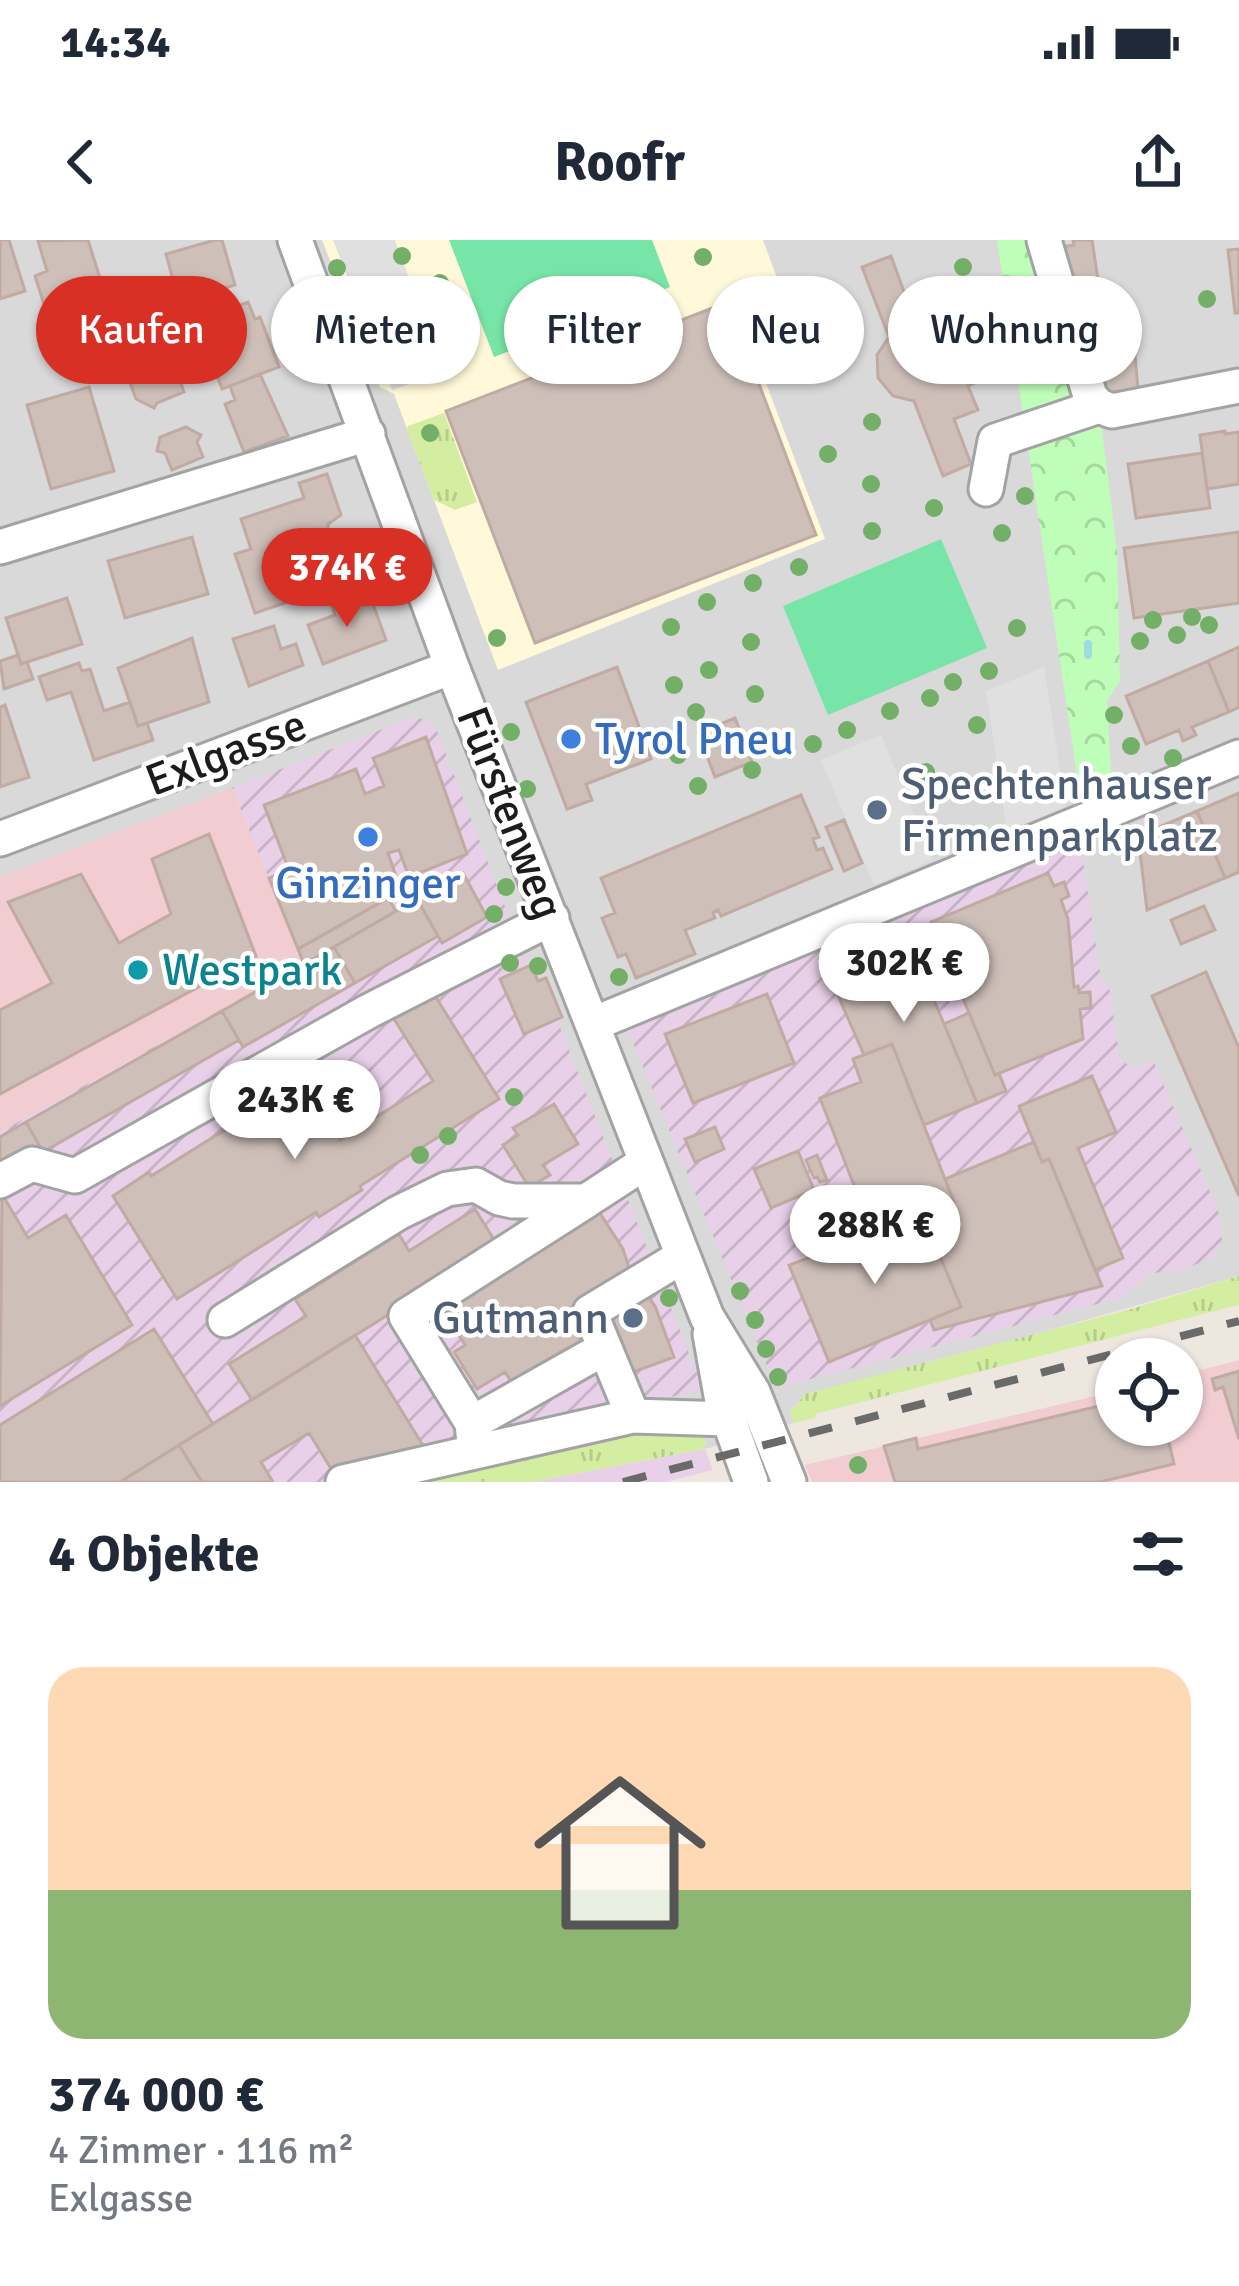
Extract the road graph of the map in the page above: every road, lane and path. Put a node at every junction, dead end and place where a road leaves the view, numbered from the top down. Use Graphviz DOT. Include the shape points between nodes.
graph roads {
  1 [pos="295,240"];
  2 [pos="1044,240"];
  3 [pos="1239,386"];
  4 [pos="1099,406"];
  5 [pos="368,434"];
  6 [pos="986,489"];
  7 [pos="0,547"];
  8 [pos="452,667"];
  9 [pos="1239,757"];
  10 [pos="0,839"];
  11 [pos="552,919"];
  12 [pos="593,1024"];
  13 [pos="646,1162"];
  14 [pos="0,1181"];
  15 [pos="586,1201"];
  16 [pos="683,1256"];
  17 [pos="706,1317"];
  18 [pos="225,1320"];
  19 [pos="605,1348"];
  20 [pos="633,1416"];
  21 [pos="728,1419"];
  22 [pos="473,1437"];
  23 [pos="343,1482"];
  24 [pos="751,1482"];
  25 [pos="789,1482"];
  1 -- 5 [label="street, Fürstenweg"];
  2 -- 4 [label="street"];
  3 -- 4 [label="street" via="1112,411"];
  4 -- 6 [label="street" via="995,441"];
  5 -- 7 [label="street"];
  5 -- 8 [label="street, Fürstenweg"];
  8 -- 10 [label="street, Exlgasse"];
  8 -- 11 [label="street, Fürstenweg"];
  9 -- 12 [label="street"];
  11 -- 12 [label="street, Fürstenweg"];
  11 -- 14 [label="street" via="76,1176 32,1165"];
  12 -- 13 [label="street, Fürstenweg"];
  13 -- 15 [label="street"];
  13 -- 16 [label="street, Fürstenweg"];
  15 -- 18 [label="street" via="513,1201 476,1185 447,1189"];
  15 -- 22 [label="street" via="406,1316"];
  16 -- 17 [label="street, Fürstenweg"];
  16 -- 19 [label="street" via="590,1312"];
  17 -- 21 [label="street, Fürstenweg"];
  17 -- 25 [label="street, Fürstenweg" via="753,1392"];
  19 -- 20 [label="street"];
  19 -- 22 [label="street"];
  20 -- 21 [label="street"];
  20 -- 22 [label="street"];
  21 -- 24 [label="street, Fürstenweg"];
  22 -- 23 [label="street"];
}
